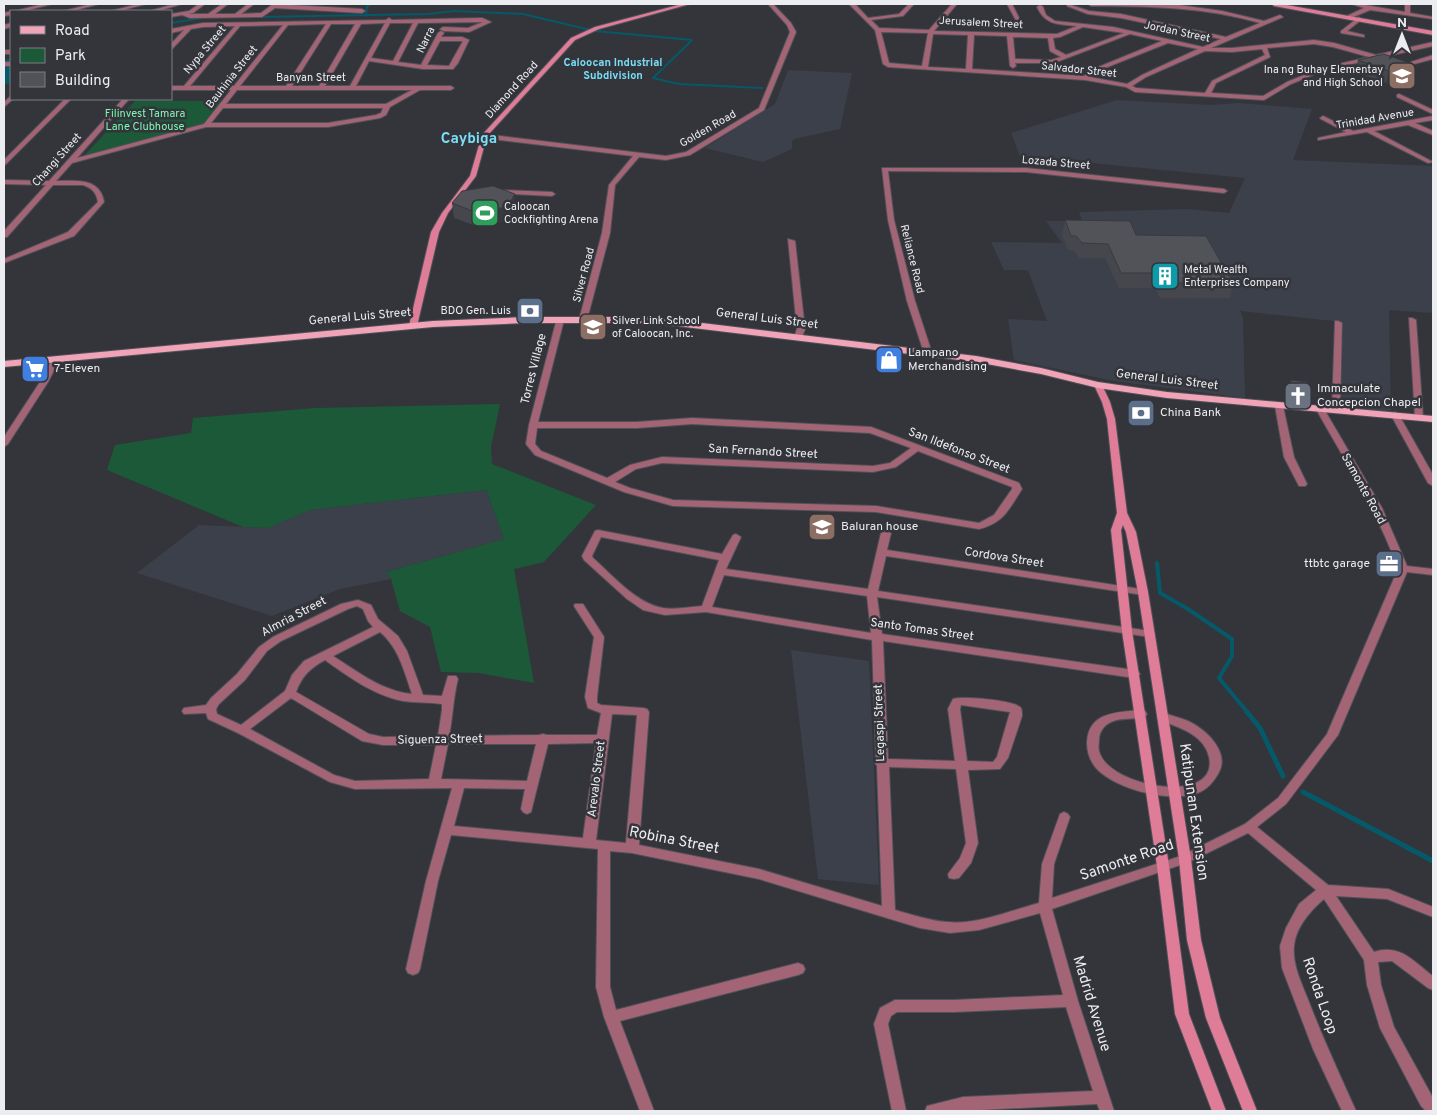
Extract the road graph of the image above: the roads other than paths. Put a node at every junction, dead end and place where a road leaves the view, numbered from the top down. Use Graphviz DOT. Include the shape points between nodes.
graph roads {
  1 [pos="48,4"];
  2 [pos="96,4"];
  3 [pos="143,4"];
  4 [pos="179,4"];
  5 [pos="202,4"];
  6 [pos="225,4"];
  7 [pos="251,4"];
  8 [pos="326,4"];
  9 [pos="351,4"];
  10 [pos="687,4"];
  11 [pos="770,4"];
  12 [pos="852,4"];
  13 [pos="912,4"];
  14 [pos="954,4"];
  15 [pos="1010,4"];
  16 [pos="1076,4"];
  17 [pos="1092,4"];
  18 [pos="1274,4"];
  19 [pos="1355,4"];
  20 [pos="1408,4"];
  21 [pos="275,5"];
  22 [pos="298,5"];
  23 [pos="1172,6"];
  24 [pos="62,7"];
  25 [pos="1040,7"];
  26 [pos="321,8"];
  27 [pos="1369,8"];
  28 [pos="22,10"];
  29 [pos="68,10"];
  30 [pos="74,10"];
  31 [pos="118,10"];
  32 [pos="157,10"];
  33 [pos="344,10"];
  34 [pos="362,10"];
  35 [pos="182,14"];
  36 [pos="1407,14"];
  37 [pos="172,16"];
  38 [pos="209,16"];
  39 [pos="235,16"];
  40 [pos="1280,17"];
  41 [pos="1349,17"];
  42 [pos="868,18"];
  43 [pos="1433,18"];
  44 [pos="1359,19"];
  45 [pos="389,20"];
  46 [pos="417,20"];
  47 [pos="445,20"];
  48 [pos="330,22"];
  49 [pos="360,22"];
  50 [pos="287,23"];
  51 [pos="1020,23"];
  52 [pos="1264,23"];
  53 [pos="240,24"];
  54 [pos="1082,26"];
  55 [pos="190,27"];
  56 [pos="443,29"];
  57 [pos="878,30"];
  58 [pos="172,31"];
  59 [pos="931,31"];
  60 [pos="1129,32"];
  61 [pos="971,33"];
  62 [pos="1433,33"];
  63 [pos="1010,35"];
  64 [pos="1050,36"];
  65 [pos="1362,36"];
  66 [pos="439,38"];
  67 [pos="1226,39"];
  68 [pos="1167,41"];
  69 [pos="1433,44"];
  70 [pos="172,47"];
  71 [pos="1264,48"];
  72 [pos="1204,49"];
  73 [pos="1376,57"];
  74 [pos="1433,57"];
  75 [pos="1066,58"];
  76 [pos="368,59"];
  77 [pos="1012,61"];
  78 [pos="1414,62"];
  79 [pos="395,63"];
  80 [pos="423,67"];
  81 [pos="925,68"];
  82 [pos="969,71"];
  83 [pos="1013,74"];
  84 [pos="1085,78"];
  85 [pos="1128,86"];
  86 [pos="172,88"];
  87 [pos="186,88"];
  88 [pos="237,88"];
  89 [pos="288,88"];
  90 [pos="322,88"];
  91 [pos="352,88"];
  92 [pos="422,88"];
  93 [pos="452,88"];
  94 [pos="1206,95"];
  95 [pos="1399,96"];
  96 [pos="67,100"];
  97 [pos="125,100"];
  98 [pos="223,106"];
  99 [pos="387,106"];
  100 [pos="1433,112"];
  101 [pos="1323,118"];
  102 [pos="1433,118"];
  103 [pos="1409,123"];
  104 [pos="206,125"];
  105 [pos="1366,130"];
  106 [pos="1352,133"];
  107 [pos="1433,133"];
  108 [pos="484,136"];
  109 [pos="1320,139"];
  110 [pos="637,155"];
  111 [pos="69,162"];
  112 [pos="1430,162"];
  113 [pos="4,163"];
  114 [pos="884,169"];
  115 [pos="4,182"];
  116 [pos="52,182"];
  117 [pos="463,190"];
  118 [pos="473,190"];
  119 [pos="1224,191"];
  120 [pos="492,192"];
  121 [pos="552,194"];
  122 [pos="4,235"];
  123 [pos="791,241"];
  124 [pos="4,261"];
  125 [pos="560,320"];
  126 [pos="583,320"];
  127 [pos="1412,320"];
  128 [pos="1338,323"];
  129 [pos="414,326"];
  130 [pos="798,337"];
  131 [pos="928,352"];
  132 [pos="56,359"];
  133 [pos="4,364"];
  134 [pos="1098,384"];
  135 [pos="1279,406"];
  136 [pos="1320,410"];
  137 [pos="1336,410"];
  138 [pos="1395,415"];
  139 [pos="1419,418"];
  140 [pos="1433,418"];
  141 [pos="533,425"];
  142 [pos="4,444"];
  143 [pos="917,448"];
  144 [pos="608,482"];
  145 [pos="1433,483"];
  146 [pos="1302,484"];
  147 [pos="1122,513"];
  148 [pos="886,533"];
  149 [pos="736,536"];
  150 [pos="882,552"];
  151 [pos="726,558"];
  152 [pos="1403,569"];
  153 [pos="720,571"];
  154 [pos="1433,572"];
  155 [pos="1123,589"];
  156 [pos="1143,592"];
  157 [pos="872,595"];
  158 [pos="579,606"];
  159 [pos="706,609"];
  160 [pos="380,628"];
  161 [pos="1127,631"];
  162 [pos="1150,634"];
  163 [pos="878,637"];
  164 [pos="325,655"];
  165 [pos="1134,674"];
  166 [pos="452,679"];
  167 [pos="290,693"];
  168 [pos="419,698"];
  169 [pos="447,702"];
  170 [pos="210,709"];
  171 [pos="188,712"];
  172 [pos="606,714"];
  173 [pos="1140,714"];
  174 [pos="1162,717"];
  175 [pos="242,730"];
  176 [pos="543,738"];
  177 [pos="444,739"];
  178 [pos="602,739"];
  179 [pos="881,763"];
  180 [pos="963,766"];
  181 [pos="434,783"];
  182 [pos="459,784"];
  183 [pos="532,785"];
  184 [pos="1152,790"];
  185 [pos="1174,792"];
  186 [pos="527,809"];
  187 [pos="1064,817"];
  188 [pos="1249,827"];
  189 [pos="448,830"];
  190 [pos="589,843"];
  191 [pos="604,844"];
  192 [pos="632,848"];
  193 [pos="1184,859"];
  194 [pos="1163,866"];
  195 [pos="954,874"];
  196 [pos="1325,890"];
  197 [pos="1045,906"];
  198 [pos="1433,912"];
  199 [pos="888,914"];
  200 [pos="1371,959"];
  201 [pos="413,968"];
  202 [pos="798,969"];
  203 [pos="1433,984"];
  204 [pos="1071,1001"];
  205 [pos="611,1017"];
  206 [pos="1105,1104"];
  207 [pos="1433,1108"];
  208 [pos="647,1111"];
  209 [pos="899,1111"];
  210 [pos="932,1111"];
  211 [pos="1219,1111"];
  212 [pos="1250,1111"];
  213 [pos="1349,1111"];
  1 -- 28 [label="street"];
  2 -- 30 [label="street"];
  3 -- 31 [label="street"];
  4 -- 32 [label="street"];
  5 -- 35 [label="street"];
  6 -- 38 [label="street"];
  7 -- 39 [label="street"];
  8 -- 26 [label="street"];
  9 -- 33 [label="street"];
  10 -- 108 [label="main road, Diamond Road" via="592,30 571,41"];
  11 -- 110 [label="street, Golden Road" via="793,32 762,109 682,156"];
  12 -- 42 [label="street"];
  13 -- 42 [label="street" via="901,15"];
  14 -- 59 [label="street"];
  15 -- 51 [label="street"];
  16 -- 67 [label="street" via="1069,5 1088,12"];
  17 -- 23 [label="street"];
  18 -- 41 [label="main road"];
  19 -- 27 [label="street"];
  20 -- 36 [label="street"];
  21 -- 22 [label="street"];
  21 -- 39 [label="street" via="262,15"];
  22 -- 26 [label="street"];
  23 -- 52 [label="street" via="1233,14"];
  24 -- 29 [label="street"];
  25 -- 54 [label="street, Jordan Street" via="1044,16 1054,22"];
  26 -- 33 [label="street"];
  27 -- 36 [label="street"];
  27 -- 41 [label="street"];
  33 -- 34 [label="street"];
  35 -- 37 [label="street"];
  35 -- 38 [label="street"];
  36 -- 43 [label="street"];
  38 -- 39 [label="street"];
  40 -- 52 [label="street"];
  41 -- 44 [label="main road"];
  42 -- 57 [label="street"];
  44 -- 62 [label="main road"];
  44 -- 65 [label="street" via="1343,32"];
  45 -- 46 [label="street"];
  45 -- 49 [label="street"];
  45 -- 76 [label="street"];
  46 -- 47 [label="street"];
  46 -- 79 [label="street"];
  47 -- 56 [label="street, Narra"];
  47 -- 56 [label="street" via="482,20 487,23 475,28"];
  48 -- 49 [label="street"];
  48 -- 50 [label="street"];
  48 -- 89 [label="street"];
  49 -- 90 [label="street"];
  50 -- 53 [label="street"];
  50 -- 88 [label="street, Bauhinia Street"];
  52 -- 67 [label="street"];
  53 -- 55 [label="street"];
  53 -- 87 [label="street, Nypa Street"];
  54 -- 60 [label="street, Jordan Street"];
  54 -- 64 [label="street, Jerusalem Street"];
  55 -- 58 [label="street"];
  55 -- 70 [label="street"];
  56 -- 66 [label="street, Narra"];
  57 -- 59 [label="street, Jerusalem Street"];
  57 -- 81 [label="street, Salvador Street" via="886,64"];
  59 -- 61 [label="street, Jerusalem Street"];
  59 -- 81 [label="street"];
  60 -- 68 [label="street, Jordan Street"];
  60 -- 75 [label="street"];
  61 -- 63 [label="street, Jerusalem Street"];
  61 -- 82 [label="street"];
  63 -- 64 [label="street, Jerusalem Street"];
  63 -- 77 [label="street"];
  64 -- 75 [label="street" via="1052,50"];
  66 -- 80 [label="street, Narra"];
  66 -- 80 [label="street" via="466,40 451,68"];
  67 -- 72 [label="street"];
  68 -- 72 [label="street, Jordan Street"];
  68 -- 84 [label="street" via="1098,69"];
  69 -- 73 [label="street"];
  71 -- 72 [label="street, Jordan Street"];
  71 -- 73 [label="street, Jordan Street" via="1321,43"];
  71 -- 94 [label="street" via="1268,56 1214,82"];
  72 -- 85 [label="street"];
  73 -- 94 [label="street, Salvador Street" via="1323,69 1264,98"];
  74 -- 78 [label="street"];
  75 -- 77 [label="street" via="1052,62"];
  76 -- 79 [label="street"];
  76 -- 91 [label="street"];
  77 -- 83 [label="street"];
  79 -- 80 [label="street"];
  81 -- 82 [label="street, Salvador Street"];
  82 -- 83 [label="street, Salvador Street"];
  83 -- 84 [label="street, Salvador Street"];
  84 -- 85 [label="street, Salvador Street"];
  85 -- 94 [label="street, Salvador Street" via="1135,90"];
  86 -- 87 [label="street, Banyan Street"];
  87 -- 88 [label="street, Banyan Street"];
  88 -- 89 [label="street, Banyan Street"];
  88 -- 98 [label="street, Bauhinia Street"];
  89 -- 90 [label="street, Banyan Street"];
  90 -- 91 [label="street, Banyan Street"];
  91 -- 92 [label="street, Banyan Street"];
  92 -- 93 [label="street, Banyan Street"];
  92 -- 99 [label="street"];
  95 -- 100 [label="street"];
  96 -- 113 [label="street"];
  97 -- 111 [label="street, Changi Street"];
  98 -- 99 [label="street"];
  98 -- 104 [label="street, Bauhinia Street"];
  99 -- 104 [label="street" via="384,114 378,117 328,125"];
  101 -- 106 [label="street"];
  102 -- 103 [label="street, Trinidad Avenue"];
  103 -- 105 [label="street, Trinidad Avenue"];
  103 -- 107 [label="street"];
  104 -- 111 [label="street, Bauhinia Street"];
  105 -- 106 [label="street, Trinidad Avenue"];
  105 -- 112 [label="street"];
  106 -- 109 [label="street, Trinidad Avenue"];
  108 -- 110 [label="street, Golden Road"];
  108 -- 117 [label="main road, Diamond Road" via="473,176"];
  110 -- 126 [label="street, Silver Road" via="612,184 606,233"];
  111 -- 116 [label="street, Changi Street"];
  114 -- 119 [label="street, Lozada Street" via="1026,170"];
  114 -- 131 [label="street, Reliance Road" via="892,227"];
  115 -- 116 [label="street"];
  116 -- 122 [label="street, Changi Street"];
  116 -- 124 [label="street" via="90,184 100,195 101,202 71,234"];
  117 -- 118 [label="street"];
  117 -- 129 [label="main road, Diamond Road" via="435,232"];
  120 -- 121 [label="street"];
  123 -- 130 [label="street" via="801,330"];
  125 -- 126 [label="main road, General Luis Street"];
  125 -- 129 [label="main road, General Luis Street" via="470,321"];
  125 -- 141 [label="street, Torres Village"];
  126 -- 130 [label="main road, General Luis Street" via="652,320"];
  127 -- 139 [label="street"];
  128 -- 137 [label="street"];
  129 -- 132 [label="main road, General Luis Street"];
  130 -- 131 [label="main road, General Luis Street"];
  131 -- 134 [label="main road, General Luis Street" via="1002,363"];
  132 -- 133 [label="main road, General Luis Street"];
  132 -- 142 [label="street"];
  134 -- 135 [label="main road, General Luis Street" via="1167,395"];
  134 -- 147 [label="main road, Katipunan Extension" via="1114,434"];
  135 -- 136 [label="main road, General Luis Street"];
  135 -- 146 [label="street" via="1289,457"];
  136 -- 137 [label="main road, General Luis Street"];
  136 -- 152 [label="street, Samonte Road" via="1375,508"];
  137 -- 138 [label="main road, General Luis Street"];
  138 -- 139 [label="main road, General Luis Street"];
  138 -- 145 [label="street"];
  139 -- 140 [label="main road, General Luis Street"];
  141 -- 143 [label="street, San Ildefonso Street" via="637,425 692,421 861,429"];
  141 -- 144 [label="street, San Ildefonso Street" via="530,444 538,453"];
  143 -- 144 [label="street, San Fernando Street" via="893,466 873,469 662,460 634,466"];
  143 -- 144 [label="street, San Ildefonso Street" via="1010,483 1017,489 996,520 990,525 979,526 876,509 673,504"];
  147 -- 155 [label="main road, Katipunan Extension" via="1116,530"];
  147 -- 156 [label="main road, Katipunan Extension" via="1131,532"];
  148 -- 150 [label="street, Legaspi Street"];
  149 -- 151 [label="street"];
  150 -- 155 [label="street, Cordova Street"];
  150 -- 157 [label="street, Legaspi Street"];
  151 -- 153 [label="street"];
  151 -- 159 [label="street, Santo Tomas Street" via="598,533 588,552 589,560 647,608 665,612"];
  152 -- 154 [label="street"];
  152 -- 188 [label="street, Samonte Road" via="1332,735 1282,800"];
  153 -- 157 [label="street"];
  153 -- 159 [label="street"];
  155 -- 156 [label="street, Cordova Street"];
  155 -- 161 [label="main road, Katipunan Extension"];
  156 -- 162 [label="main road, Katipunan Extension"];
  157 -- 161 [label="street"];
  157 -- 163 [label="street, Legaspi Street"];
  158 -- 192 [label="street" via="599,637 592,705 599,709 643,712"];
  159 -- 163 [label="street, Santo Tomas Street"];
  160 -- 164 [label="street"];
  160 -- 168 [label="street" via="394,638 402,651"];
  160 -- 170 [label="street, Almria Street" via="367,607 358,604 337,610 263,649 241,678"];
  161 -- 162 [label="street"];
  161 -- 165 [label="main road, Katipunan Extension"];
  162 -- 174 [label="main road, Katipunan Extension"];
  163 -- 165 [label="street, Santo Tomas Street"];
  163 -- 179 [label="street, Legaspi Street"];
  164 -- 167 [label="street" via="308,664 296,678"];
  164 -- 168 [label="street" via="389,694"];
  165 -- 173 [label="main road, Katipunan Extension"];
  166 -- 169 [label="street"];
  167 -- 175 [label="street"];
  167 -- 177 [label="street, Siguenza Street" via="366,738 384,741"];
  168 -- 169 [label="street" via="437,698"];
  169 -- 177 [label="street"];
  170 -- 171 [label="street"];
  170 -- 175 [label="street" via="212,716"];
  172 -- 178 [label="street, Arevalo Street"];
  173 -- 184 [label="main road, Katipunan Extension"];
  173 -- 184 [label="street" via="1110,718 1094,729 1090,746 1098,763 1117,779"];
  174 -- 185 [label="main road, Katipunan Extension"];
  174 -- 185 [label="street" via="1185,724 1202,736 1213,751 1216,766 1210,779 1196,788"];
  175 -- 181 [label="street" via="330,778 355,785"];
  176 -- 177 [label="street, Siguenza Street"];
  176 -- 178 [label="street, Siguenza Street"];
  176 -- 183 [label="street"];
  177 -- 181 [label="street"];
  178 -- 190 [label="street, Arevalo Street"];
  179 -- 180 [label="street"];
  179 -- 199 [label="street, Legaspi Street"];
  180 -- 180 [label="street" via="996,766 1002,758 1016,710 956,702 954,709"];
  180 -- 195 [label="street" via="972,843 966,860"];
  181 -- 182 [label="street"];
  182 -- 183 [label="street"];
  182 -- 189 [label="street"];
  183 -- 186 [label="street"];
  184 -- 185 [label="street"];
  184 -- 194 [label="main road, Katipunan Extension"];
  185 -- 193 [label="main road, Katipunan Extension"];
  187 -- 197 [label="street, Madrid Avenue" via="1048,864"];
  188 -- 193 [label="street, Samonte Road"];
  188 -- 196 [label="street"];
  189 -- 190 [label="street, Robina Street"];
  189 -- 201 [label="street" via="432,881"];
  190 -- 191 [label="street, Robina Street"];
  191 -- 192 [label="street, Robina Street"];
  191 -- 205 [label="street" via="603,987"];
  192 -- 199 [label="street, Robina Street" via="759,874"];
  193 -- 194 [label="street, Samonte Road"];
  193 -- 212 [label="main road, Katipunan Extension" via="1194,940 1213,1018"];
  194 -- 197 [label="street, Samonte Road"];
  194 -- 211 [label="main road, Katipunan Extension" via="1182,1014"];
  196 -- 198 [label="street" via="1388,894"];
  196 -- 200 [label="street"];
  196 -- 213 [label="street, Ronda Loop" via="1304,908 1293,928 1287,946 1289,968 1320,1049"];
  197 -- 199 [label="street, Samonte Road" via="979,925 950,928"];
  197 -- 204 [label="street, Madrid Avenue"];
  200 -- 203 [label="street" via="1395,954"];
  200 -- 207 [label="street" via="1374,984 1387,1028 1426,1101"];
  202 -- 205 [label="street"];
  204 -- 206 [label="street, Madrid Avenue"];
  204 -- 209 [label="street" via="895,1006 890,1009 881,1024"];
  205 -- 208 [label="street"];
  206 -- 210 [label="street" via="963,1104"];
}
